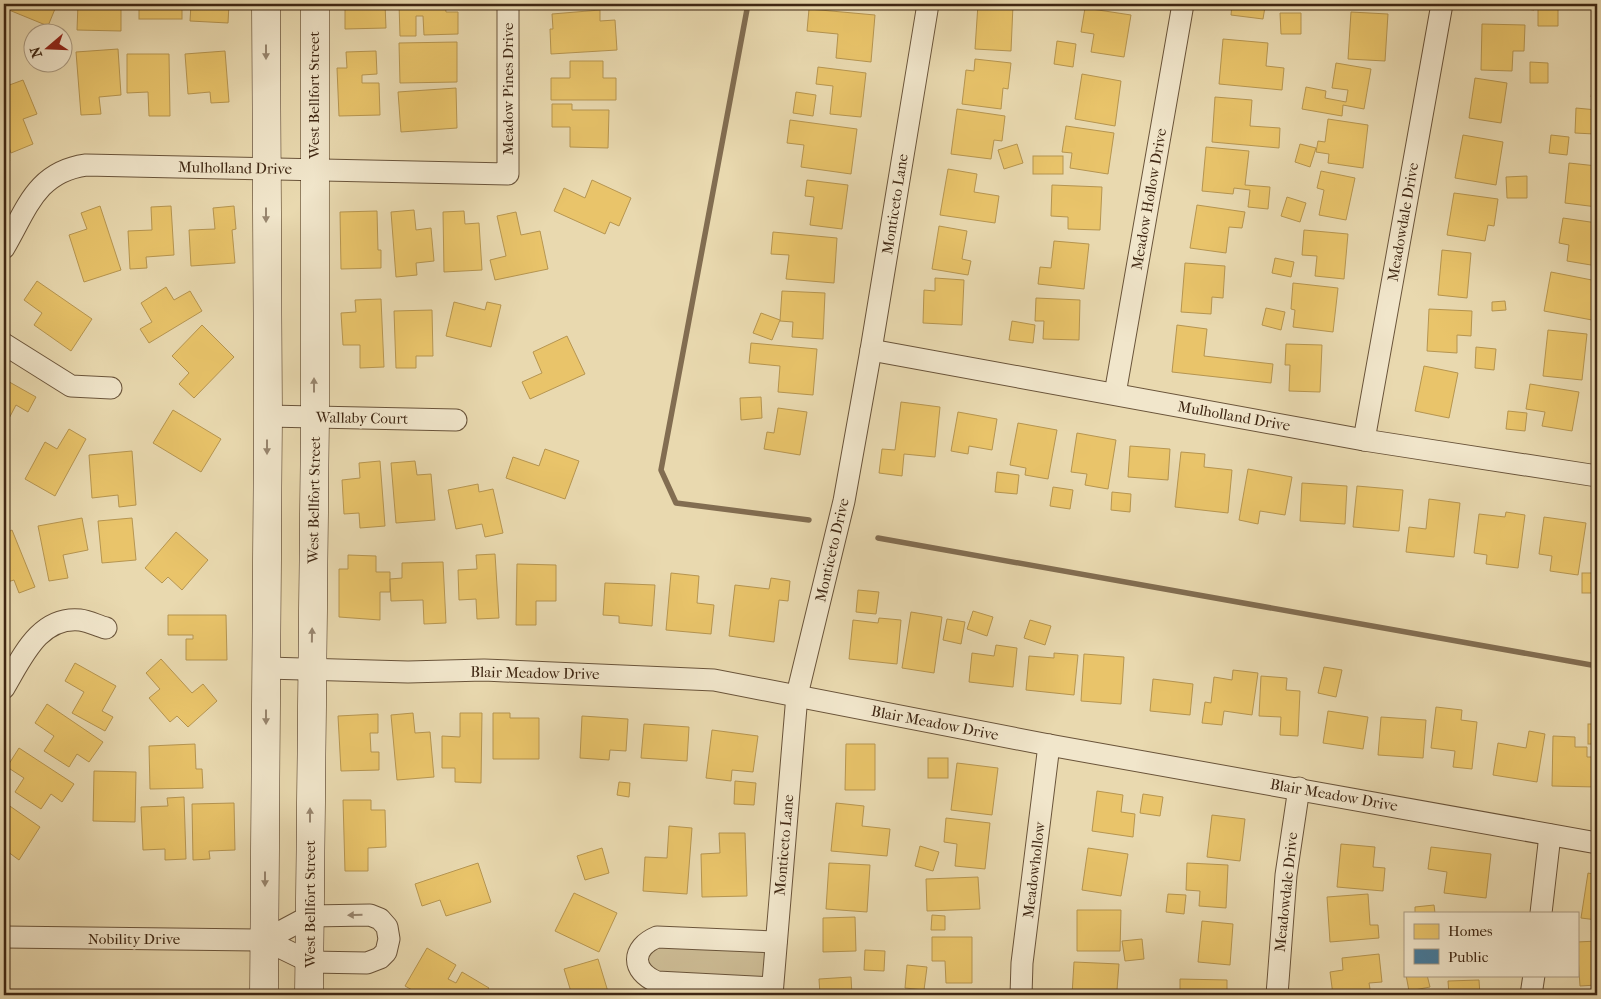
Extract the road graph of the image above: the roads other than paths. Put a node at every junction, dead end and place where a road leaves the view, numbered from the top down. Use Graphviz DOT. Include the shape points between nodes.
graph roads {
  1 [pos="266,4"];
  2 [pos="315,4"];
  3 [pos="508,4"];
  4 [pos="928,4"];
  5 [pos="1183,4"];
  6 [pos="1442,4"];
  7 [pos="266,169"];
  8 [pos="313,170"];
  9 [pos="508,174"];
  10 [pos="4,248"];
  11 [pos="4,344"];
  12 [pos="871,350"];
  13 [pos="111,388"];
  14 [pos="1116,394"];
  15 [pos="862,404"];
  16 [pos="268,416"];
  17 [pos="314,417"];
  18 [pos="456,420"];
  19 [pos="1364,440"];
  20 [pos="1597,476"];
  21 [pos="106,628"];
  22 [pos="267,668"];
  23 [pos="312,669"];
  24 [pos="4,688"];
  25 [pos="797,695"];
  26 [pos="1049,745"];
  27 [pos="1299,788"];
  28 [pos="1550,835"];
  29 [pos="1597,843"];
  30 [pos="1541,912"];
  31 [pos="310,916"];
  32 [pos="4,937"];
  33 [pos="265,940"];
  34 [pos="776,942"];
  35 [pos="310,962"];
  36 [pos="1534,976"];
  37 [pos="772,992"];
  38 [pos="264,995"];
  39 [pos="309,995"];
  40 [pos="1021,995"];
  41 [pos="1277,995"];
  42 [pos="1531,995"];
  1 -- 7 [label="main road, one-way"];
  2 -- 8 [label="main road, West Bellfort Street"];
  3 -- 9 [label="street, Meadow Pines Drive"];
  4 -- 12 [label="street, Monticeto Lane"];
  5 -- 14 [label="street, Meadow Hollow Drive"];
  6 -- 19 [label="street, Meadowdale Drive"];
  7 -- 8 [label="street, Mulholland Drive"];
  7 -- 10 [label="street, Mulholland Drive" via="70,167 45,181"];
  7 -- 16 [label="main road, one-way"];
  8 -- 9 [label="street, Mulholland Drive"];
  17 -- 8 [label="main road, West Bellfort Street, one-way"];
  11 -- 13 [label="street" via="72,386"];
  12 -- 14 [label="street, Mulholland Drive"];
  12 -- 15 [label="street, Monticeto Lane"];
  14 -- 19 [label="street, Mulholland Drive"];
  15 -- 25 [label="street, Monticeto Drive" via="844,501"];
  16 -- 17 [label="street, Wallaby Court"];
  16 -- 22 [label="main road, one-way"];
  17 -- 18 [label="street, Wallaby Court"];
  23 -- 17 [label="main road, West Bellfort Street, one-way"];
  19 -- 20 [label="street, Mulholland Drive"];
  21 -- 24 [label="street" via="80,620 50,625 30,645"];
  22 -- 23 [label="street, Blair Meadow Drive"];
  22 -- 33 [label="main road, one-way"];
  23 -- 25 [label="street, Blair Meadow Drive" via="484,670 714,680"];
  31 -- 23 [label="main road, West Bellfort Street, one-way"];
  25 -- 26 [label="street, Blair Meadow Drive"];
  25 -- 34 [label="street, Monticeto Lane"];
  26 -- 27 [label="street, Blair Meadow Drive"];
  26 -- 40 [label="street, Meadowhollow" via="1022,963"];
  27 -- 28 [label="street, Blair Meadow Drive"];
  27 -- 41 [label="street, Meadowdale Drive" via="1286,875"];
  28 -- 29 [label="street, Blair Meadow Drive"];
  28 -- 30 [label="street"];
  31 -- 33 [label="street, Nobility Drive"];
  31 -- 35 [label="main road, West Bellfort Street"];
  35 -- 31 [label="street, Nobility Drive, one-way" via="367,963 386,952 389,939 387,927 380,918 370,915"];
  32 -- 33 [label="street, Nobility Drive"];
  33 -- 35 [label="street, Nobility Drive"];
  33 -- 38 [label="main road"];
  34 -- 37 [label="street, Monticeto Lane"];
  34 -- 37 [label="street" via="657,937 640,947 637,956 646,978 657,982"];
  35 -- 39 [label="main road, West Bellfort Street"];
  36 -- 42 [label="street"];
}
